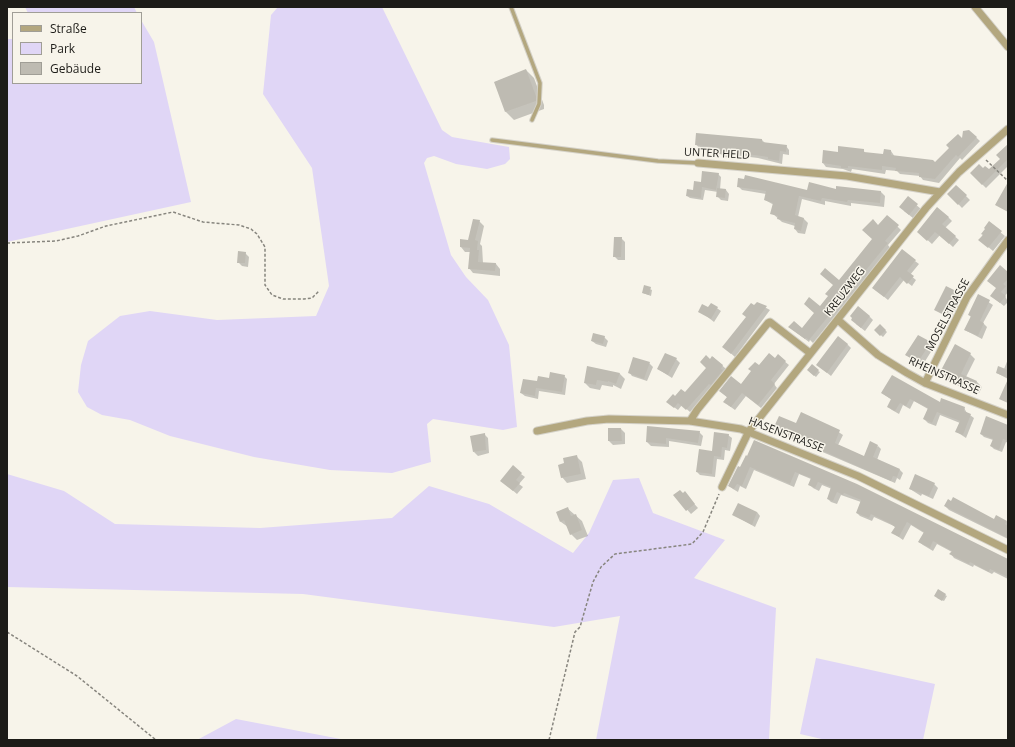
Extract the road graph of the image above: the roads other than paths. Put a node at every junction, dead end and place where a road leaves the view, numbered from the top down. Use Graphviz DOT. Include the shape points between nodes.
graph roads {
  1 [pos="511,7"];
  2 [pos="975,7"];
  3 [pos="1008,47"];
  4 [pos="532,120"];
  5 [pos="1008,129"];
  6 [pos="492,140"];
  7 [pos="698,163"];
  8 [pos="940,192"];
  9 [pos="1008,240"];
  10 [pos="838,320"];
  11 [pos="810,353"];
  12 [pos="925,383"];
  13 [pos="1008,415"];
  14 [pos="690,421"];
  15 [pos="537,431"];
  16 [pos="749,431"];
  17 [pos="722,486"];
  18 [pos="1008,550"];
  1 -- 4 [label="lane" via="540,83 539,104"];
  2 -- 3 [label="street"];
  5 -- 8 [label="street, KREUZWEG" via="978,153"];
  6 -- 7 [label="lane, UNTER HELD" via="658,161"];
  7 -- 8 [label="street, UNTER HELD" via="847,176"];
  8 -- 10 [label="street, KREUZWEG"];
  9 -- 12 [label="street, MOSELSTRASSE" via="967,297"];
  10 -- 11 [label="street, KREUZWEG"];
  10 -- 12 [label="street, RHEINSTRASSE" via="878,355"];
  11 -- 14 [label="street" via="768,323"];
  11 -- 16 [label="street, KREUZWEG"];
  12 -- 13 [label="street, RHEINSTRASSE"];
  14 -- 15 [label="street, HASENSTRASSE" via="609,419"];
  14 -- 16 [label="street, HASENSTRASSE"];
  16 -- 17 [label="street, KREUZWEG"];
  16 -- 18 [label="street, HASENSTRASSE" via="858,476"];
}
